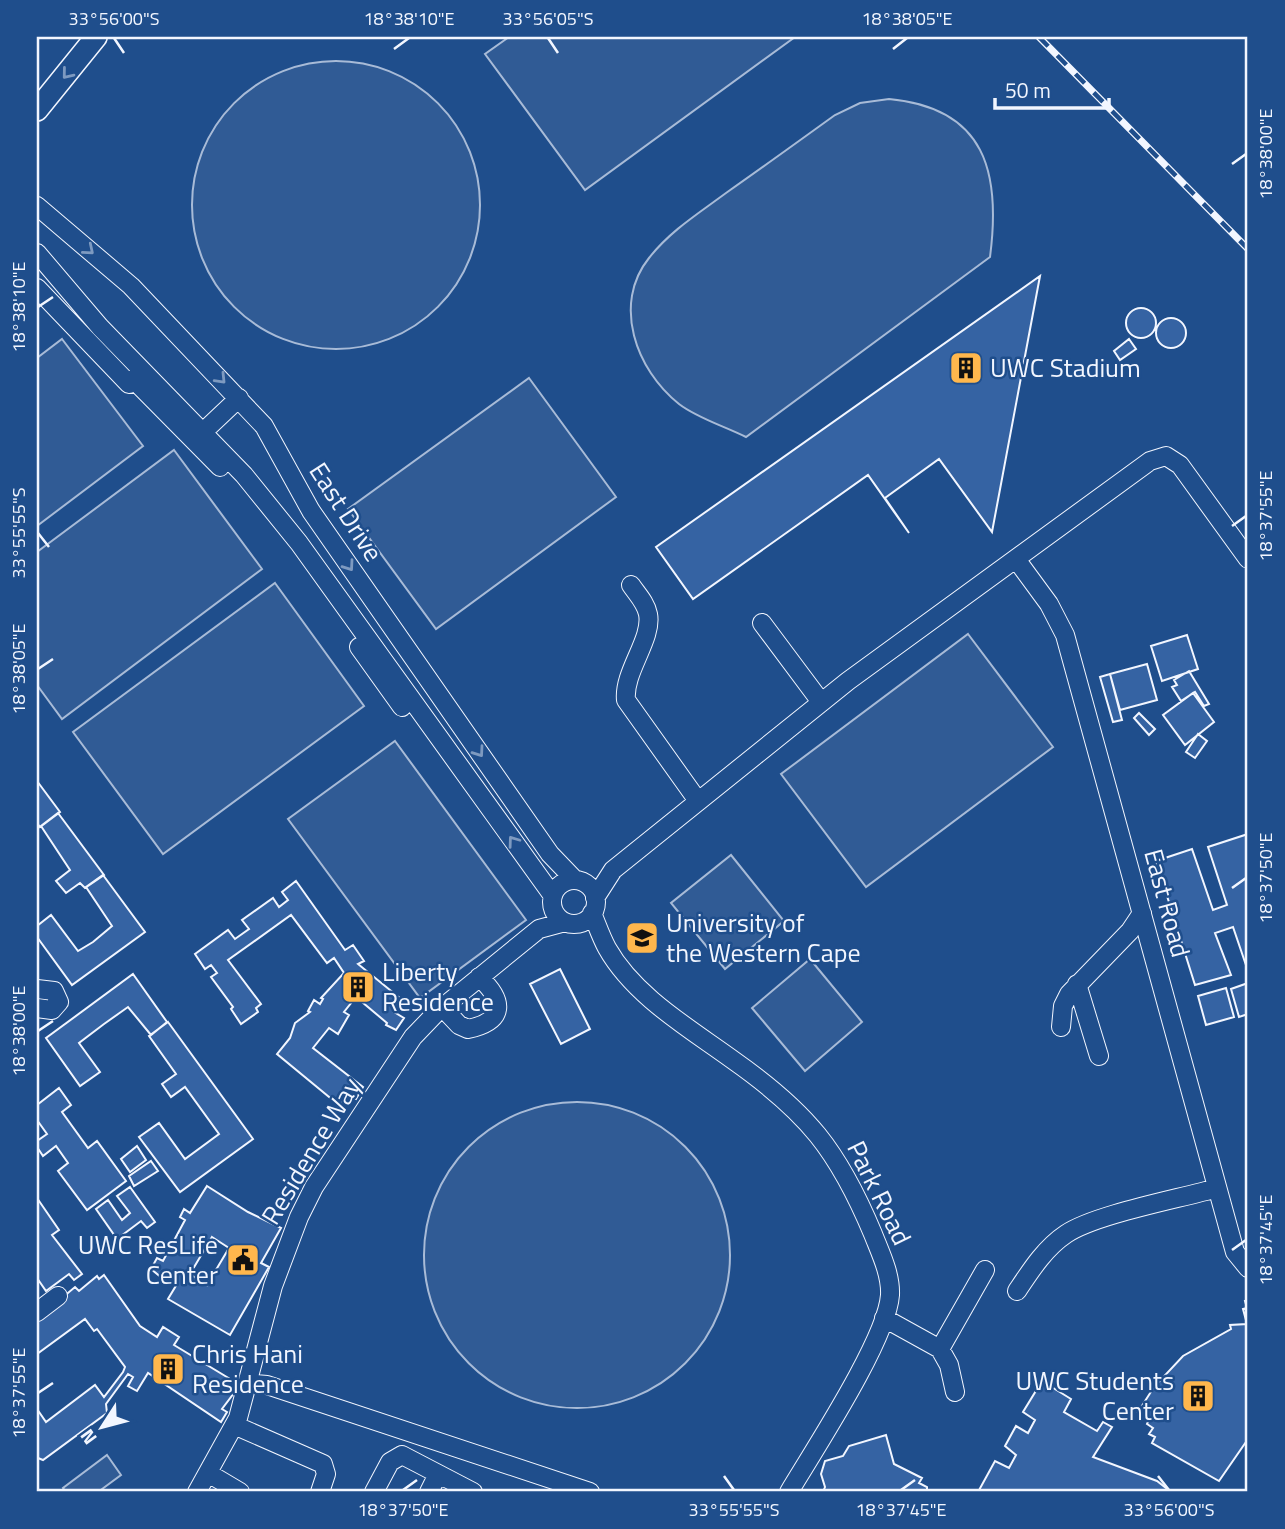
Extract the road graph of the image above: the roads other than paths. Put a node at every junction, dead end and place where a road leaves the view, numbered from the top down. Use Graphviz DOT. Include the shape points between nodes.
graph roads {
  1 [pos="96,37"];
  2 [pos="37,110"];
  3 [pos="37,206"];
  4 [pos="37,253"];
  5 [pos="37,288"];
  6 [pos="239,398"];
  7 [pos="203,432"];
  8 [pos="1016,559"];
  9 [pos="1248,559"];
  10 [pos="631,585"];
  11 [pos="762,623"];
  12 [pos="821,702"];
  13 [pos="402,707"];
  14 [pos="698,801"];
  15 [pos="613,870"];
  16 [pos="578,881"];
  17 [pos="553,900"];
  18 [pos="1142,913"];
  19 [pos="583,914"];
  20 [pos="539,929"];
  21 [pos="480,977"];
  22 [pos="1082,980"];
  23 [pos="37,989"];
  24 [pos="442,1007"];
  25 [pos="37,1008"];
  26 [pos="1096,1015"];
  27 [pos="1061,1027"];
  28 [pos="1099,1056"];
  29 [pos="1217,1188"];
  30 [pos="1248,1268"];
  31 [pos="985,1270"];
  32 [pos="1017,1291"];
  33 [pos="58,1296"];
  34 [pos="37,1312"];
  35 [pos="884,1318"];
  36 [pos="940,1349"];
  37 [pos="255,1384"];
  38 [pos="956,1392"];
  39 [pos="234,1425"];
  40 [pos="208,1473"];
  41 [pos="438,1474"];
  42 [pos="197,1492"];
  43 [pos="240,1492"];
  44 [pos="320,1492"];
  45 [pos="374,1492"];
  46 [pos="429,1492"];
  47 [pos="473,1492"];
  48 [pos="590,1492"];
  49 [pos="789,1492"];
  1 -- 2 [label="main road, one-way"];
  3 -- 6 [label="street, East Drive, one-way" via="131,286"];
  4 -- 7 [label="street, East Drive" via="100,327"];
  5 -- 13 [label="street" via="248,496"];
  6 -- 7 [label="street"];
  6 -- 16 [label="street, East Drive, one-way" via="264,426 311,511 398,637 550,853"];
  17 -- 7 [label="street, East Drive, one-way" via="299,543"];
  8 -- 9 [label="street" via="1150,461 1166,456 1180,465"];
  8 -- 12 [label="street"];
  8 -- 18 [label="street, East Road" via="1065,635"];
  10 -- 14 [label="street" via="649,617 627,683 626,700"];
  11 -- 12 [label="street"];
  12 -- 14 [label="street"];
  14 -- 15 [label="street"];
  15 -- 16 [label="street"];
  15 -- 19 [label="street"];
  16 -- 17 [label="street" via="561,884"];
  16 -- 19 [label="street, East Drive"];
  17 -- 19 [label="street, East Drive" via="557,916"];
  17 -- 20 [label="street, Residence Way"];
  18 -- 22 [label="street"];
  18 -- 29 [label="street, East Road"];
  19 -- 20 [label="street, Residence Way"];
  19 -- 35 [label="street, Park Road" via="641,990 774,1089 829,1146 882,1256 890,1295"];
  20 -- 21 [label="street, Residence Way"];
  21 -- 24 [label="street, Residence Way"];
  21 -- 24 [label="street" via="498,998 493,1016 468,1029"];
  22 -- 26 [label="street"];
  22 -- 27 [label="street" via="1065,1000"];
  22 -- 28 [label="street"];
  23 -- 25 [label="street" via="54,991 59,1002 52,1010"];
  24 -- 39 [label="street, Residence Way" via="413,1037 299,1217 273,1286"];
  29 -- 30 [label="street, East Road" via="1235,1252"];
  29 -- 32 [label="street" via="1067,1233 1040,1257"];
  31 -- 36 [label="street"];
  33 -- 34 [label="street"];
  35 -- 36 [label="street"];
  35 -- 49 [label="street, Park Road"];
  36 -- 38 [label="street"];
  37 -- 48 [label="street"];
  39 -- 40 [label="street, Residence Way"];
  39 -- 44 [label="street" via="323,1464 326,1474"];
  40 -- 42 [label="street, Residence Way"];
  40 -- 43 [label="street"];
  41 -- 45 [label="street" via="402,1455 394,1457"];
  41 -- 46 [label="street"];
  41 -- 47 [label="street"];
}
